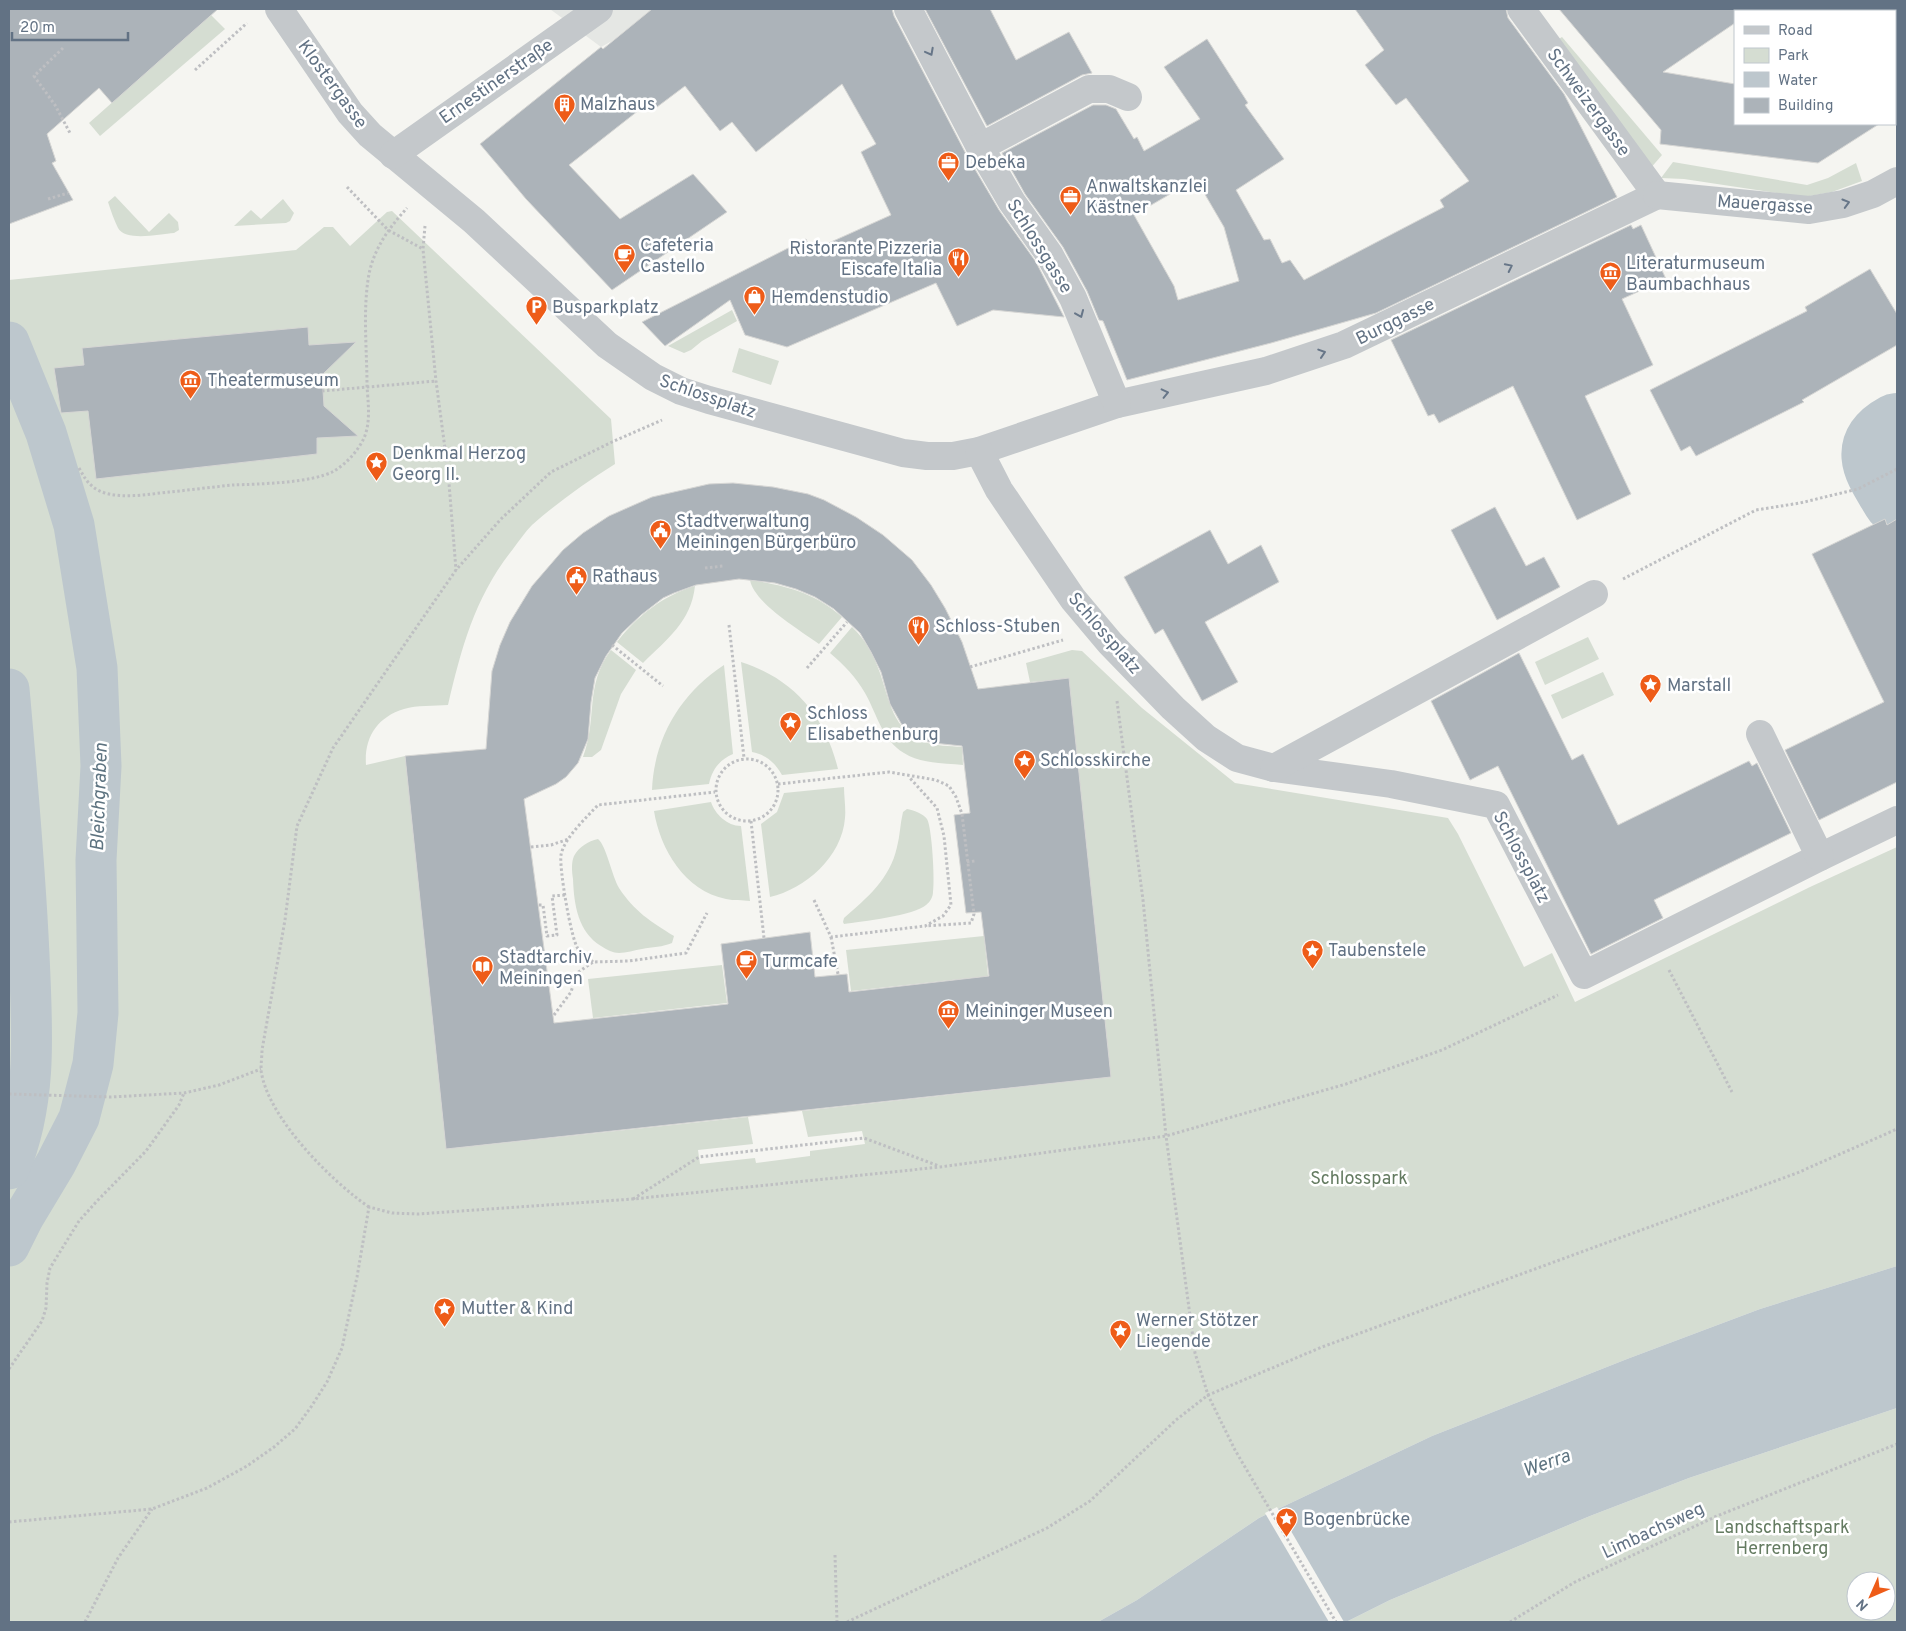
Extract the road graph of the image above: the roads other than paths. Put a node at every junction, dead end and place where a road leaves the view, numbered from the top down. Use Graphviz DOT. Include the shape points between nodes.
graph roads {
  1 [pos="278,9"];
  2 [pos="599,9"];
  3 [pos="908,9"];
  4 [pos="1521,9"];
  5 [pos="1128,97"];
  6 [pos="980,147"];
  7 [pos="393,155"];
  8 [pos="1897,180"];
  9 [pos="1657,196"];
  10 [pos="1117,404"];
  11 [pos="979,451"];
  12 [pos="1594,594"];
  13 [pos="1760,734"];
  14 [pos="1274,768"];
  15 [pos="1897,820"];
  16 [pos="1820,857"];
  1 -- 7 [label="street, Klostergasse" via="350,113"];
  2 -- 7 [label="street, Ernestinerstraße"];
  3 -- 6 [label="street, Schlossgasse, one-way"];
  4 -- 9 [label="street, Schweizergasse"];
  5 -- 6 [label="street" via="1109,89 1089,89"];
  6 -- 10 [label="street, Schlossgasse, one-way" via="1012,202 1049,254 1073,298"];
  7 -- 11 [label="street, Schlossplatz" via="474,221 606,345 653,377 709,400 903,453 953,456"];
  9 -- 8 [label="street, Mauergasse, one-way" via="1809,210 1866,197"];
  10 -- 9 [label="street, Burggasse, one-way" via="1266,371 1344,345"];
  10 -- 11 [label="street, Schlossplatz"];
  11 -- 14 [label="street, Schlossplatz" via="999,490 1099,630 1206,738 1237,758"];
  12 -- 14 [label="street"];
  13 -- 16 [label="street"];
  14 -- 16 [label="street, Schlossplatz" via="1390,784 1496,805 1584,975"];
  15 -- 16 [label="street"];
}
